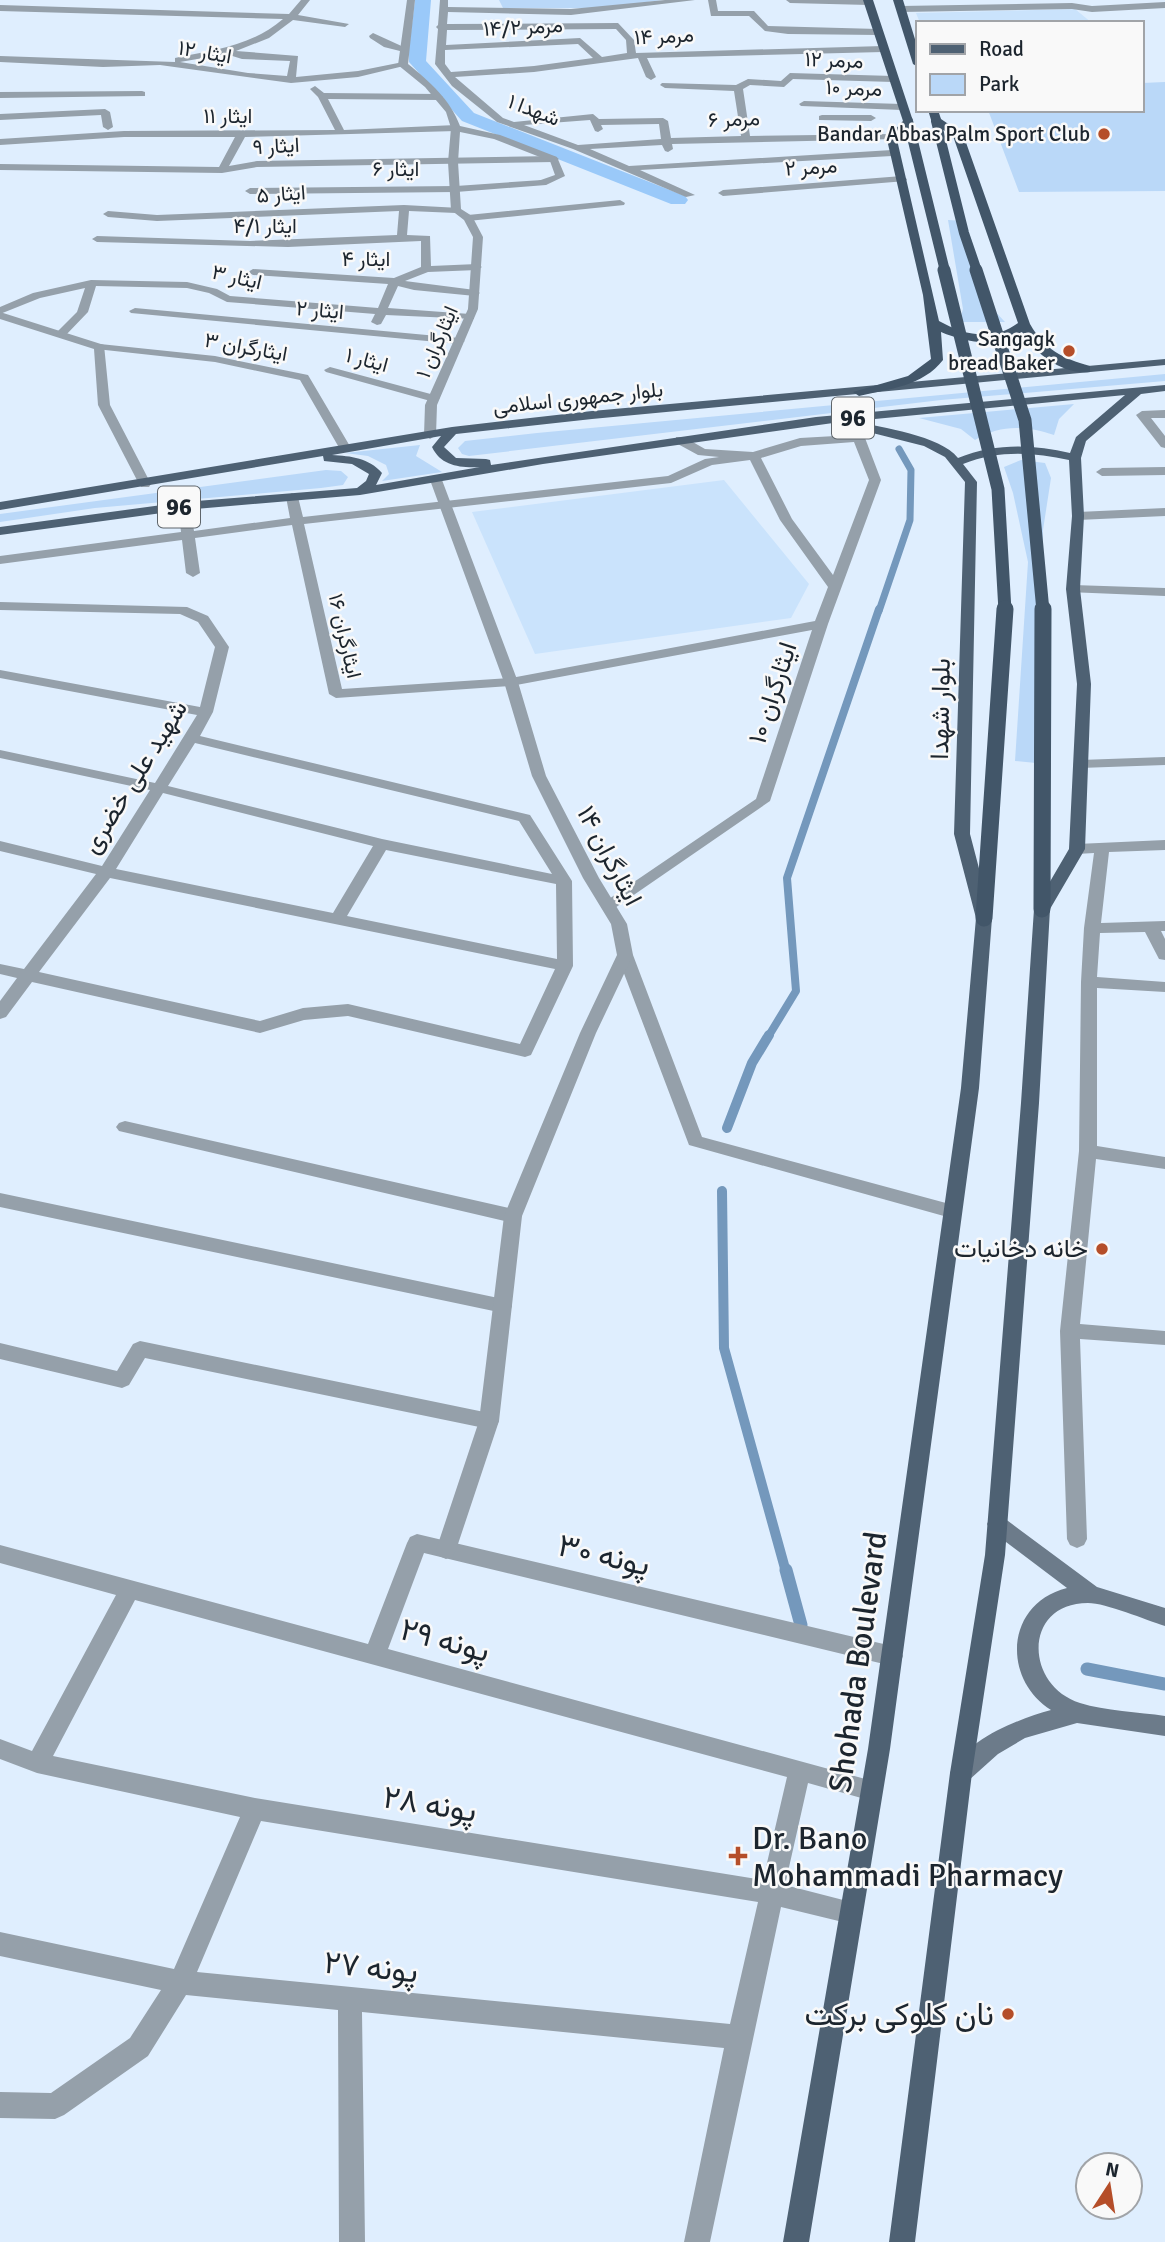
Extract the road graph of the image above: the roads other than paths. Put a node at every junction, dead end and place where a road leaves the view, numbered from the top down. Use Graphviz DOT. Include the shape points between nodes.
graph roads {
  1 [pos="306,0"];
  2 [pos="411,0"];
  3 [pos="691,0"];
  4 [pos="712,0"];
  5 [pos="790,0"];
  6 [pos="869,1"];
  7 [pos="443,4"];
  8 [pos="899,4"];
  9 [pos="1165,5"];
  10 [pos="0,8"];
  11 [pos="294,17"];
  12 [pos="345,24"];
  13 [pos="440,27"];
  14 [pos="878,32"];
  15 [pos="373,36"];
  16 [pos="440,48"];
  17 [pos="404,49"];
  18 [pos="883,49"];
  19 [pos="229,52"];
  20 [pos="636,55"];
  21 [pos="253,57"];
  22 [pos="916,58"];
  23 [pos="0,59"];
  24 [pos="13,60"];
  25 [pos="600,60"];
  26 [pos="160,61"];
  27 [pos="402,65"];
  28 [pos="0,72"];
  29 [pos="448,75"];
  30 [pos="248,76"];
  31 [pos="651,77"];
  32 [pos="291,79"];
  33 [pos="893,79"];
  34 [pos="304,80"];
  35 [pos="665,85"];
  36 [pos="738,88"];
  37 [pos="142,94"];
  38 [pos="0,95"];
  39 [pos="322,96"];
  40 [pos="438,97"];
  41 [pos="804,104"];
  42 [pos="906,115"];
  43 [pos="934,115"];
  44 [pos="0,117"];
  45 [pos="822,118"];
  46 [pos="594,122"];
  47 [pos="511,124"];
  48 [pos="108,127"];
  49 [pos="456,128"];
  50 [pos="341,133"];
  51 [pos="242,135"];
  52 [pos="892,137"];
  53 [pos="746,138"];
  54 [pos="664,141"];
  55 [pos="0,142"];
  56 [pos="604,145"];
  57 [pos="576,147"];
  58 [pos="301,149"];
  59 [pos="892,153"];
  60 [pos="554,159"];
  61 [pos="453,162"];
  62 [pos="675,166"];
  63 [pos="0,167"];
  64 [pos="625,169"];
  65 [pos="222,170"];
  66 [pos="902,179"];
  67 [pos="456,188"];
  68 [pos="250,191"];
  69 [pos="723,193"];
  70 [pos="690,195"];
  71 [pos="620,203"];
  72 [pos="404,208"];
  73 [pos="456,209"];
  74 [pos="108,214"];
  75 [pos="468,218"];
  76 [pos="402,238"];
  77 [pos="97,239"];
  78 [pos="477,267"];
  79 [pos="426,269"];
  80 [pos="253,272"];
  81 [pos="396,281"];
  82 [pos="90,283"];
  83 [pos="289,291"];
  84 [pos="475,293"];
  85 [pos="227,299"];
  86 [pos="135,311"];
  87 [pos="382,312"];
  88 [pos="0,313"];
  89 [pos="470,317"];
  90 [pos="221,319"];
  91 [pos="935,324"];
  92 [pos="1024,324"];
  93 [pos="61,334"];
  94 [pos="372,334"];
  95 [pos="459,341"];
  96 [pos="100,348"];
  97 [pos="1165,362"];
  98 [pos="1086,369"];
  99 [pos="330,370"];
  100 [pos="1165,388"];
  101 [pos="1138,390"];
  102 [pos="859,392"];
  103 [pos="434,398"];
  104 [pos="1165,414"];
  105 [pos="835,420"];
  106 [pos="452,431"];
  107 [pos="859,432"];
  108 [pos="430,435"];
  109 [pos="680,440"];
  110 [pos="1165,444"];
  111 [pos="345,448"];
  112 [pos="754,456"];
  113 [pos="1074,458"];
  114 [pos="544,460"];
  115 [pos="956,463"];
  116 [pos="251,466"];
  117 [pos="1165,471"];
  118 [pos="1102,472"];
  119 [pos="436,480"];
  120 [pos="145,484"];
  121 [pos="360,491"];
  122 [pos="292,497"];
  123 [pos="446,505"];
  124 [pos="0,506"];
  125 [pos="184,506"];
  126 [pos="1165,512"];
  127 [pos="1078,516"];
  128 [pos="297,521"];
  129 [pos="0,531"];
  130 [pos="187,535"];
  131 [pos="0,560"];
  132 [pos="193,573"];
  133 [pos="836,587"];
  134 [pos="1073,589"];
  135 [pos="1165,592"];
  136 [pos="0,606"];
  137 [pos="821,624"];
  138 [pos="0,674"];
  139 [pos="511,682"];
  140 [pos="206,712"];
  141 [pos="191,738"];
  142 [pos="0,754"];
  143 [pos="1165,761"];
  144 [pos="1080,764"];
  145 [pos="160,788"];
  146 [pos="382,844"];
  147 [pos="1165,845"];
  148 [pos="0,846"];
  149 [pos="1102,848"];
  150 [pos="1077,849"];
  151 [pos="106,872"];
  152 [pos="564,881"];
  153 [pos="608,906"];
  154 [pos="1042,909"];
  155 [pos="984,918"];
  156 [pos="337,919"];
  157 [pos="1158,926"];
  158 [pos="1092,928"];
  159 [pos="625,955"];
  160 [pos="1165,956"];
  161 [pos="565,966"];
  162 [pos="0,969"];
  163 [pos="28,974"];
  164 [pos="1089,982"];
  165 [pos="1165,987"];
  166 [pos="0,1013"];
  167 [pos="125,1127"];
  168 [pos="1088,1152"];
  169 [pos="1165,1163"];
  170 [pos="0,1200"];
  171 [pos="951,1210"];
  172 [pos="513,1216"];
  173 [pos="503,1306"];
  174 [pos="1070,1331"];
  175 [pos="1165,1338"];
  176 [pos="0,1351"];
  177 [pos="489,1421"];
  178 [pos="997,1524"];
  179 [pos="1077,1539"];
  180 [pos="446,1550"];
  181 [pos="0,1554"];
  182 [pos="130,1589"];
  183 [pos="1090,1594"];
  184 [pos="1165,1617"];
  185 [pos="375,1654"];
  186 [pos="892,1656"];
  187 [pos="1077,1713"];
  188 [pos="1165,1726"];
  189 [pos="0,1749"];
  190 [pos="37,1763"];
  191 [pos="800,1770"];
  192 [pos="961,1773"];
  193 [pos="872,1790"];
  194 [pos="255,1809"];
  195 [pos="771,1893"];
  196 [pos="851,1913"];
  197 [pos="0,1944"];
  198 [pos="180,1982"];
  199 [pos="349,1999"];
  200 [pos="739,2037"];
  201 [pos="0,2105"];
  202 [pos="352,2242"];
  203 [pos="697,2242"];
  204 [pos="796,2242"];
  205 [pos="902,2242"];
  1 -- 11 [label="street"];
  2 -- 17 [label="street"];
  3 -- 7 [label="street" via="570,12"];
  4 -- 14 [label="street" via="714,14 751,13 765,28"];
  5 -- 6 [label="street"];
  6 -- 14 [label="highway"];
  7 -- 13 [label="street, شهدا ۱"];
  8 -- 9 [label="street" via="1092,9"];
  8 -- 22 [label="highway"];
  10 -- 11 [label="street"];
  11 -- 12 [label="street"];
  11 -- 19 [label="street" via="265,37"];
  13 -- 16 [label="street, شهدا ۱"];
  13 -- 20 [label="street" via="618,26"];
  14 -- 18 [label="highway"];
  15 -- 17 [label="street" via="387,46"];
  16 -- 25 [label="street, مرمر ۱۴/۲" via="580,41"];
  16 -- 29 [label="street, شهدا ۱" via="440,64"];
  17 -- 27 [label="street"];
  18 -- 20 [label="street, مرمر ۱۴"];
  18 -- 33 [label="highway"];
  19 -- 21 [label="street"];
  19 -- 26 [label="street"];
  20 -- 25 [label="street, مرمر ۱۴"];
  20 -- 31 [label="street"];
  21 -- 30 [label="street"];
  21 -- 32 [label="street" via="295,58"];
  23 -- 24 [label="street, ایثار ۱۲"];
  24 -- 26 [label="street, ایثار ۱۲"];
  24 -- 28 [label="street"];
  25 -- 29 [label="street, مرمر ۱۴"];
  26 -- 30 [label="street, ایثار ۱۲"];
  27 -- 34 [label="street, ایثار ۱۲"];
  27 -- 40 [label="street"];
  29 -- 47 [label="street, شهدا ۱" via="475,103"];
  30 -- 32 [label="street, ایثار ۱۲"];
  32 -- 34 [label="street, ایثار ۱۲"];
  33 -- 36 [label="street, مرمر ۱۲" via="790,76 784,84 748,82"];
  33 -- 42 [label="highway"];
  34 -- 39 [label="street"];
  35 -- 36 [label="street, مرمر ۱۲"];
  36 -- 53 [label="street"];
  37 -- 38 [label="street"];
  39 -- 40 [label="street"];
  39 -- 50 [label="street"];
  40 -- 49 [label="street"];
  41 -- 42 [label="street, مرمر ۱۰"];
  42 -- 45 [label="street"];
  42 -- 52 [label="highway"];
  42 -- 155 [label="highway, bridge" via="998,489 1006,622"];
  43 -- 92 [label="highway" via="958,134"];
  43 -- 154 [label="highway, bridge" via="964,233 1025,420 1045,628"];
  44 -- 48 [label="street" via="105,112"];
  46 -- 47 [label="street" via="593,117"];
  46 -- 54 [label="street" via="663,121"];
  46 -- 56 [label="street"];
  47 -- 57 [label="street, شهدا ۱"];
  49 -- 50 [label="street, ایثار ۱۱"];
  49 -- 60 [label="street, ایثار ۱۱" via="497,137"];
  49 -- 61 [label="street"];
  50 -- 58 [label="street, ایثار ۱۱"];
  51 -- 55 [label="street, ایثار ۱۱" via="124,134"];
  51 -- 58 [label="street, ایثار ۱۱"];
  51 -- 65 [label="street"];
  52 -- 53 [label="street, مرمر ۶"];
  52 -- 59 [label="highway, 96"];
  53 -- 54 [label="street, مرمر ۶"];
  54 -- 56 [label="street, مرمر ۶"];
  54 -- 62 [label="street"];
  56 -- 57 [label="street, مرمر ۶"];
  57 -- 64 [label="street, شهدا ۱"];
  58 -- 61 [label="street, ایثار ۹"];
  58 -- 65 [label="street, ایثار ۹"];
  59 -- 62 [label="street"];
  59 -- 66 [label="highway, 96"];
  60 -- 61 [label="street, ایثار ۹"];
  60 -- 67 [label="street, ایثار ۶" via="560,176 542,183"];
  61 -- 67 [label="street"];
  62 -- 64 [label="street"];
  63 -- 65 [label="street, ایثار ۹"];
  64 -- 70 [label="street, شهدا ۱"];
  66 -- 69 [label="street, مرمر ۲"];
  66 -- 91 [label="highway, 96"];
  67 -- 68 [label="street, ایثار ۶"];
  67 -- 73 [label="street"];
  71 -- 75 [label="street"];
  72 -- 73 [label="street, ایثار ۵"];
  72 -- 74 [label="street, ایثار ۵" via="230,217"];
  72 -- 76 [label="street"];
  73 -- 75 [label="street"];
  75 -- 78 [label="street, ایثارگران ۱" via="478,237"];
  76 -- 77 [label="street, ایثار ۴/۱" via="331,245"];
  76 -- 79 [label="street" via="426,238"];
  78 -- 79 [label="street, ایثار ۴"];
  78 -- 84 [label="street, ایثارگران ۱"];
  79 -- 81 [label="street, ایثار ۴"];
  80 -- 83 [label="street, ایثار ۴"];
  81 -- 83 [label="street, ایثار ۴"];
  81 -- 84 [label="street"];
  81 -- 87 [label="street"];
  82 -- 85 [label="street, ایثار ۳" via="187,285"];
  82 -- 88 [label="street, ایثار ۳" via="37,295"];
  82 -- 93 [label="street" via="87,307"];
  83 -- 85 [label="street, ایثار ۳"];
  83 -- 87 [label="street, ایثار ۳"];
  84 -- 89 [label="street, ایثارگران ۱"];
  85 -- 90 [label="street"];
  86 -- 90 [label="street, ایثار ۲"];
  87 -- 89 [label="street, ایثار ۳"];
  87 -- 94 [label="street"];
  88 -- 93 [label="street, ایثارگران ۳"];
  89 -- 95 [label="street, ایثارگران ۱"];
  90 -- 94 [label="street, ایثار ۲"];
  91 -- 92 [label="highway" via="947,332 984,339 1017,332"];
  91 -- 102 [label="highway, 96" via="937,360 932,367 900,382"];
  92 -- 98 [label="highway" via="1048,357"];
  93 -- 96 [label="street, ایثارگران ۳"];
  94 -- 95 [label="street, ایثار ۲"];
  95 -- 103 [label="street, ایثارگران ۱"];
  96 -- 111 [label="street, ایثارگران ۳" via="215,359 304,377"];
  96 -- 120 [label="street" via="104,405"];
  97 -- 98 [label="main road, بلوار جمهوری اسلامی"];
  98 -- 102 [label="main road, بلوار جمهوری اسلامی"];
  99 -- 103 [label="street, ایثار ۱"];
  100 -- 101 [label="main road, 96"];
  101 -- 105 [label="main road, 96"];
  101 -- 113 [label="main road" via="1080,440"];
  102 -- 106 [label="main road, بلوار جمهوری اسلامی / 96"];
  103 -- 108 [label="street, ایثارگران ۱"];
  104 -- 110 [label="street" via="1142,415"];
  105 -- 107 [label="main road, بلوار شهدا"];
  105 -- 109 [label="main road, 96"];
  106 -- 108 [label="main road, بلوار جمهوری اسلامی / 96"];
  106 -- 114 [label="main road" via="438,447 450,462"];
  107 -- 112 [label="street"];
  107 -- 115 [label="main road, بلوار شهدا" via="928,443"];
  107 -- 133 [label="street, ایثارگران ۱۰" via="875,480"];
  108 -- 111 [label="main road, بلوار جمهوری اسلامی / 96"];
  109 -- 112 [label="street" via="702,452"];
  109 -- 114 [label="main road, 96"];
  111 -- 116 [label="main road, بلوار جمهوری اسلامی / 96"];
  112 -- 123 [label="street" via="709,462 671,479"];
  112 -- 133 [label="street" via="786,520"];
  113 -- 115 [label="main road" via="1050,451 997,450"];
  113 -- 127 [label="main road"];
  114 -- 119 [label="main road, 96"];
  115 -- 155 [label="main road, بلوار شهدا" via="971,482 962,834"];
  116 -- 120 [label="main road, بلوار جمهوری اسلامی / 96"];
  116 -- 121 [label="main road" via="348,459 376,473"];
  117 -- 118 [label="street"];
  119 -- 121 [label="main road, 96"];
  119 -- 123 [label="street, ایثارگران ۱۴"];
  120 -- 124 [label="main road, بلوار جمهوری اسلامی / 96"];
  121 -- 122 [label="main road, 96"];
  122 -- 125 [label="main road, 96"];
  122 -- 128 [label="street, ایثارگران ۱۶"];
  123 -- 128 [label="street"];
  123 -- 139 [label="street, ایثارگران ۱۴"];
  125 -- 129 [label="main road, 96"];
  125 -- 130 [label="street"];
  126 -- 127 [label="street"];
  127 -- 134 [label="main road"];
  128 -- 130 [label="street"];
  128 -- 139 [label="street, ایثارگران ۱۶" via="336,694"];
  130 -- 131 [label="street"];
  130 -- 132 [label="street"];
  133 -- 137 [label="street, ایثارگران ۱۰"];
  134 -- 135 [label="street"];
  134 -- 144 [label="main road" via="1084,684"];
  136 -- 140 [label="street, شهید علی خضری" via="154,608 182,610 203,619 222,647"];
  137 -- 139 [label="street"];
  137 -- 153 [label="street, ایثارگران ۱۰" via="763,801"];
  138 -- 140 [label="street"];
  139 -- 153 [label="street, ایثارگران ۱۴" via="539,776"];
  140 -- 141 [label="street, شهید علی خضری"];
  141 -- 145 [label="street, شهید علی خضری"];
  141 -- 152 [label="street" via="525,818"];
  142 -- 145 [label="street"];
  143 -- 144 [label="street"];
  144 -- 150 [label="main road"];
  145 -- 146 [label="street"];
  145 -- 151 [label="street, شهید علی خضری"];
  146 -- 152 [label="street"];
  146 -- 156 [label="street"];
  147 -- 149 [label="street"];
  148 -- 151 [label="street"];
  149 -- 150 [label="street"];
  149 -- 158 [label="street"];
  150 -- 154 [label="main road"];
  151 -- 156 [label="street"];
  151 -- 163 [label="street, شهید علی خضری"];
  152 -- 161 [label="street"];
  153 -- 159 [label="street, ایثارگران ۱۴" via="619,924"];
  154 -- 178 [label="main road"];
  155 -- 171 [label="main road, بلوار شهدا" via="970,1088"];
  156 -- 161 [label="street"];
  157 -- 158 [label="street"];
  157 -- 160 [label="street"];
  158 -- 164 [label="street"];
  159 -- 171 [label="street, ایثارگران ۱۴" via="695,1141"];
  159 -- 172 [label="street"];
  161 -- 163 [label="street" via="525,1051 348,1010 303,1014 260,1027"];
  162 -- 163 [label="street"];
  163 -- 166 [label="street, شهید علی خضری"];
  164 -- 165 [label="street"];
  164 -- 168 [label="street"];
  167 -- 172 [label="street"];
  168 -- 169 [label="street"];
  168 -- 174 [label="street"];
  170 -- 173 [label="street"];
  171 -- 186 [label="main road, Shohada Boulevard"];
  172 -- 173 [label="street"];
  173 -- 177 [label="street"];
  174 -- 175 [label="street"];
  174 -- 179 [label="street"];
  176 -- 177 [label="street" via="122,1380 140,1349"];
  177 -- 180 [label="street"];
  178 -- 183 [label="main road"];
  178 -- 192 [label="main road"];
  180 -- 185 [label="street, پونه ۳۰" via="417,1543"];
  180 -- 186 [label="street, پونه ۳۰"];
  181 -- 182 [label="street, پونه ۲۹"];
  182 -- 185 [label="street, پونه ۲۹"];
  182 -- 190 [label="street"];
  183 -- 184 [label="main road"];
  183 -- 187 [label="main road" via="1049,1604 1032,1625 1028,1647 1030,1670 1040,1688"];
  185 -- 191 [label="street, پونه ۲۹"];
  186 -- 193 [label="main road, Shohada Boulevard"];
  187 -- 188 [label="main road"];
  187 -- 192 [label="main road" via="1019,1729"];
  189 -- 190 [label="street, پونه ۲۸"];
  190 -- 194 [label="street, پونه ۲۸"];
  191 -- 193 [label="street, پونه ۲۹"];
  191 -- 195 [label="street"];
  192 -- 205 [label="main road"];
  193 -- 196 [label="main road, Shohada Boulevard"];
  194 -- 195 [label="street, پونه ۲۸"];
  194 -- 198 [label="street"];
  195 -- 196 [label="street, پونه ۲۸"];
  195 -- 200 [label="street"];
  196 -- 204 [label="main road, Shohada Boulevard"];
  197 -- 198 [label="street, پونه ۲۷"];
  198 -- 199 [label="street, پونه ۲۷"];
  198 -- 201 [label="street" via="139,2048 55,2106"];
  199 -- 200 [label="street, پونه ۲۷"];
  199 -- 202 [label="street"];
  200 -- 203 [label="street"];
}
